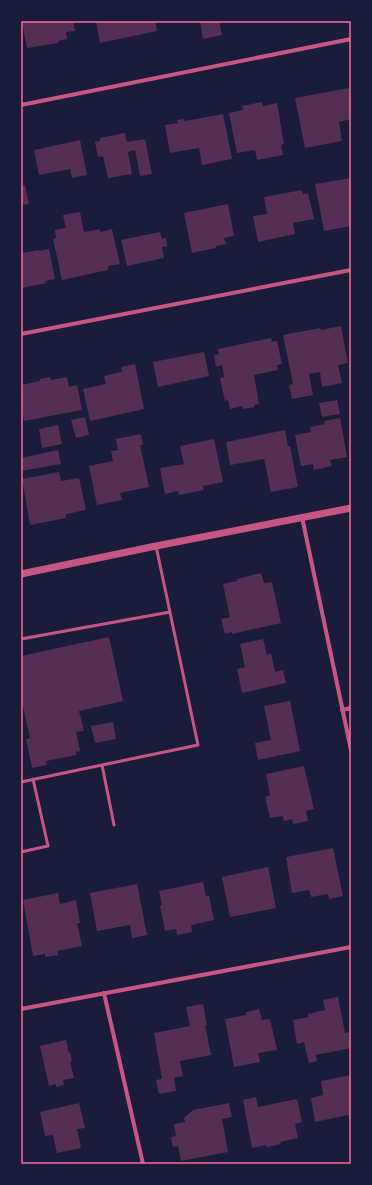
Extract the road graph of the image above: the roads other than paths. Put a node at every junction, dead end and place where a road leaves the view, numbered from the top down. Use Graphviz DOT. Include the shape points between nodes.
graph roads {
  1 [pos="351,40"];
  2 [pos="21,105"];
  3 [pos="351,270"];
  4 [pos="21,334"];
  5 [pos="351,508"];
  6 [pos="302,517"];
  7 [pos="156,546"];
  8 [pos="21,574"];
  9 [pos="170,612"];
  10 [pos="21,639"];
  11 [pos="351,708"];
  12 [pos="342,710"];
  13 [pos="351,750"];
  14 [pos="102,765"];
  15 [pos="33,779"];
  16 [pos="21,782"];
  17 [pos="114,826"];
  18 [pos="21,852"];
  19 [pos="351,947"];
  20 [pos="104,993"];
  21 [pos="21,1009"];
  22 [pos="142,1164"];
  1 -- 2 [label="street"];
  3 -- 4 [label="street"];
  5 -- 6 [label="street"];
  6 -- 7 [label="street"];
  6 -- 12 [label="street"];
  7 -- 8 [label="street"];
  7 -- 9 [label="lane"];
  9 -- 10 [label="lane"];
  9 -- 14 [label="lane" via="198,745"];
  11 -- 12 [label="street"];
  12 -- 13 [label="street"];
  14 -- 15 [label="lane"];
  14 -- 17 [label="lane"];
  15 -- 16 [label="lane"];
  15 -- 18 [label="lane" via="48,846"];
  19 -- 20 [label="street"];
  20 -- 21 [label="street"];
  20 -- 22 [label="street"];
}
